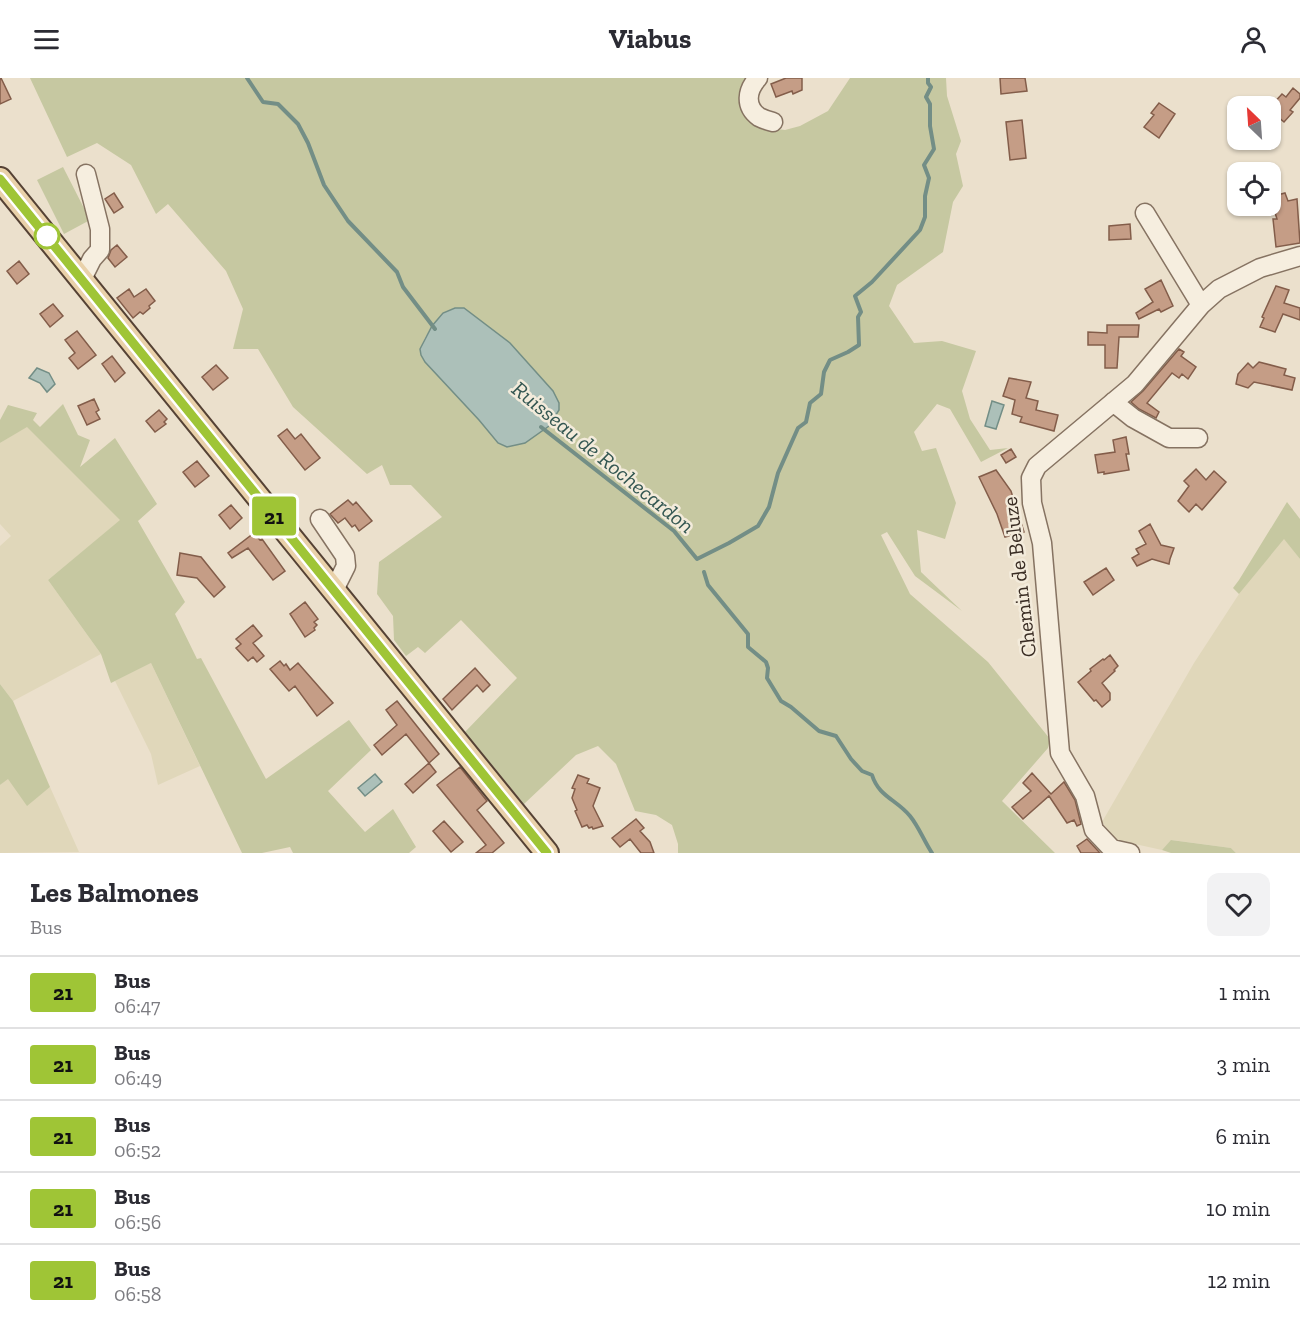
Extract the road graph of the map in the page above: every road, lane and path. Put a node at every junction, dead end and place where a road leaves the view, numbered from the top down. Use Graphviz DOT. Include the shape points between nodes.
graph roads {
  1 [pos="758,78"];
  2 [pos="773,122"];
  3 [pos="86,174"];
  4 [pos="0,179"];
  5 [pos="1144,213"];
  6 [pos="1300,256"];
  7 [pos="82,279"];
  8 [pos="1200,305"];
  9 [pos="1113,402"];
  10 [pos="1198,438"];
  11 [pos="320,519"];
  12 [pos="334,590"];
  13 [pos="548,853"];
  14 [pos="1130,853"];
  1 -- 2 [label="street" via="748,97 751,107 759,117"];
  3 -- 7 [label="street" via="100,229 100,249"];
  4 -- 7 [label="main road"];
  5 -- 8 [label="street"];
  6 -- 8 [label="street, Chemin de Beluze" via="1260,268 1219,289"];
  7 -- 12 [label="main road"];
  8 -- 9 [label="street, Chemin de Beluze" via="1135,384"];
  9 -- 10 [label="street" via="1169,438"];
  9 -- 14 [label="street, Chemin de Beluze" via="1037,466 1030,478 1041,543 1060,753 1085,796 1095,830 1112,849"];
  11 -- 12 [label="street" via="345,556 346,566"];
  12 -- 13 [label="main road"];
}
